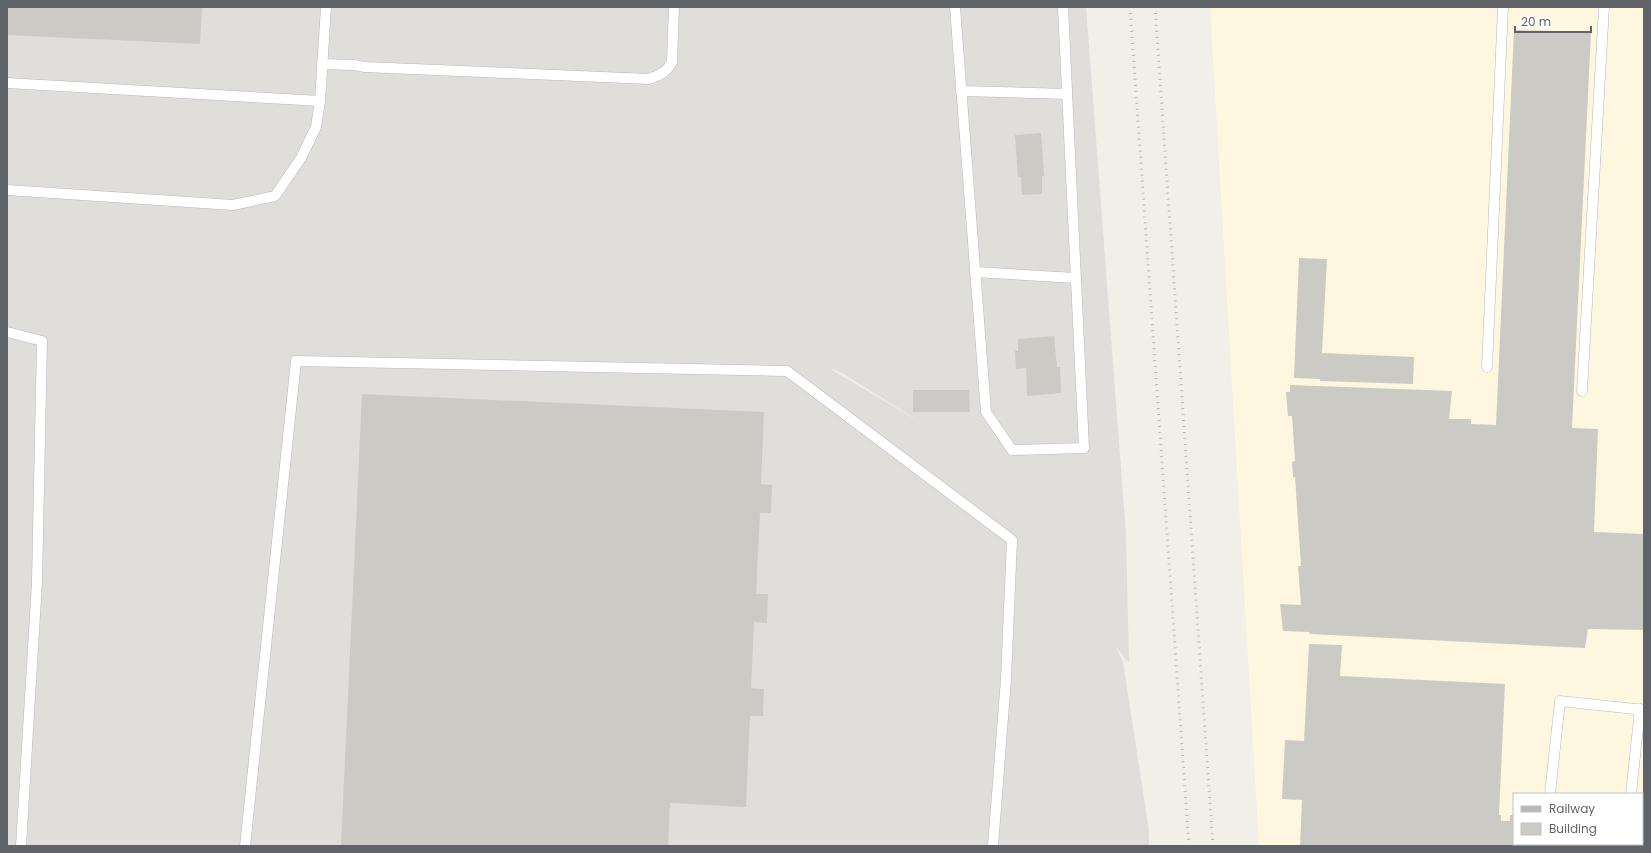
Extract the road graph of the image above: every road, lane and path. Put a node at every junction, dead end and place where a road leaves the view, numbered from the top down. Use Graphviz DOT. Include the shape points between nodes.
graph roads {
  1 [pos="326,7"];
  2 [pos="674,7"];
  3 [pos="955,7"];
  4 [pos="1063,7"];
  5 [pos="1503,7"];
  6 [pos="1604,7"];
  7 [pos="322,64"];
  8 [pos="7,83"];
  9 [pos="961,91"];
  10 [pos="1067,94"];
  11 [pos="320,101"];
  12 [pos="7,190"];
  13 [pos="975,272"];
  14 [pos="1076,278"];
  15 [pos="7,332"];
  16 [pos="1487,367"];
  17 [pos="1582,391"];
  18 [pos="1642,710"];
  19 [pos="1550,793"];
  20 [pos="1631,793"];
  21 [pos="21,846"];
  22 [pos="245,846"];
  23 [pos="993,846"];
  1 -- 7 [label="lane"];
  2 -- 7 [label="lane" via="672,62 661,75 650,79"];
  3 -- 9 [label="lane"];
  4 -- 10 [label="lane"];
  5 -- 16 [label="lane"];
  6 -- 17 [label="lane"];
  7 -- 11 [label="lane"];
  8 -- 11 [label="lane"];
  9 -- 10 [label="lane"];
  9 -- 13 [label="lane"];
  10 -- 14 [label="lane"];
  11 -- 12 [label="lane" via="316,127 301,158 275,196 233,205"];
  13 -- 14 [label="lane"];
  13 -- 14 [label="lane" via="986,412 1012,450 1084,448"];
  15 -- 21 [label="lane" via="42,341 38,582"];
  18 -- 19 [label="lane" via="1560,701"];
  18 -- 20 [label="lane"];
  22 -- 23 [label="lane" via="296,362 787,372 1012,540 1006,679"];
}
